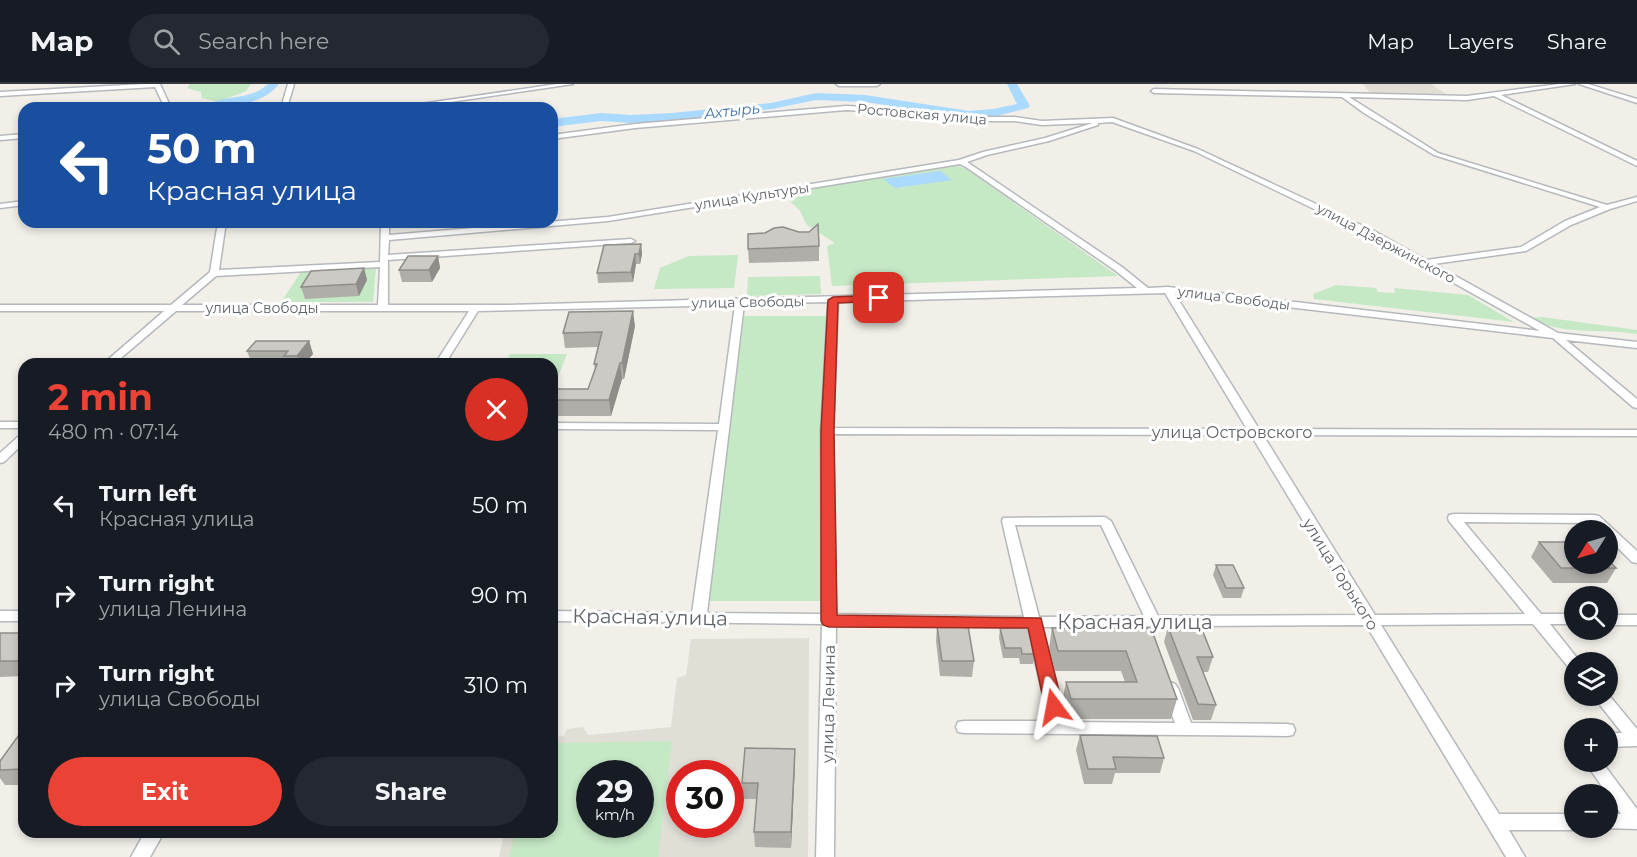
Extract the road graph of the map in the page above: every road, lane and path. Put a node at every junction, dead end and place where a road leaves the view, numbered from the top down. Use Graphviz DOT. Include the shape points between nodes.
graph roads {
  1 [pos="157,84"];
  2 [pos="291,84"];
  3 [pos="570,84"];
  4 [pos="839,84"];
  5 [pos="877,84"];
  6 [pos="1170,84"];
  7 [pos="1572,84"];
  8 [pos="1582,84"];
  9 [pos="1362,90"];
  10 [pos="0,94"];
  11 [pos="1496,95"];
  12 [pos="1344,96"];
  13 [pos="1367,97"];
  14 [pos="1637,101"];
  15 [pos="165,102"];
  16 [pos="286,102"];
  17 [pos="440,102"];
  18 [pos="1113,120"];
  19 [pos="18,136"];
  20 [pos="558,136"];
  21 [pos="0,138"];
  22 [pos="960,162"];
  23 [pos="1637,164"];
  24 [pos="1637,199"];
  25 [pos="18,204"];
  26 [pos="0,206"];
  27 [pos="1607,207"];
  28 [pos="558,223"];
  29 [pos="221,228"];
  30 [pos="385,228"];
  31 [pos="502,228"];
  32 [pos="385,238"];
  33 [pos="631,241"];
  34 [pos="385,261"];
  35 [pos="1425,263"];
  36 [pos="214,273"];
  37 [pos="1145,290"];
  38 [pos="1168,290"];
  39 [pos="833,300"];
  40 [pos="740,302"];
  41 [pos="0,308"];
  42 [pos="173,308"];
  43 [pos="383,308"];
  44 [pos="475,308"];
  45 [pos="1555,335"];
  46 [pos="1637,345"];
  47 [pos="115,358"];
  48 [pos="444,358"];
  49 [pos="1637,405"];
  50 [pos="0,425"];
  51 [pos="18,425"];
  52 [pos="558,426"];
  53 [pos="723,427"];
  54 [pos="827,431"];
  55 [pos="1254,432"];
  56 [pos="1637,433"];
  57 [pos="18,443"];
  58 [pos="0,459"];
  59 [pos="1595,520"];
  60 [pos="1618,541"];
  61 [pos="1637,559"];
  62 [pos="0,616"];
  63 [pos="18,616"];
  64 [pos="558,616"];
  65 [pos="699,617"];
  66 [pos="1538,618"];
  67 [pos="1564,619"];
  68 [pos="1618,620"];
  69 [pos="1637,620"];
  70 [pos="829,621"];
  71 [pos="1370,621"];
  72 [pos="1035,622"];
  73 [pos="1154,622"];
  74 [pos="1565,652"];
  75 [pos="1166,677"];
  76 [pos="1609,706"];
  77 [pos="964,728"];
  78 [pos="1059,728"];
  79 [pos="1186,730"];
  80 [pos="1287,730"];
  81 [pos="1636,738"];
  82 [pos="1618,739"];
  83 [pos="1618,797"];
  84 [pos="1495,822"];
  85 [pos="1564,822"];
  86 [pos="1618,822"];
  87 [pos="151,838"];
  88 [pos="140,857"];
  89 [pos="825,857"];
  90 [pos="1516,857"];
  1 -- 10 [label="street"];
  1 -- 15 [label="street"];
  2 -- 16 [label="street"];
  3 -- 17 [label="street"];
  4 -- 5 [label="street"];
  6 -- 12 [label="street" via="1154,91"];
  7 -- 11 [label="street"];
  8 -- 14 [label="street"];
  9 -- 13 [label="street"];
  11 -- 13 [label="street"];
  11 -- 23 [label="street"];
  12 -- 13 [label="street"];
  12 -- 27 [label="street" via="1436,154"];
  18 -- 20 [label="street, Ростовская улица" via="1042,123 846,108"];
  18 -- 22 [label="street, улица Культуры"];
  18 -- 35 [label="street, улица Дзержинского" via="1259,178"];
  19 -- 21 [label="street"];
  22 -- 28 [label="street, улица Культуры" via="608,219"];
  22 -- 37 [label="street"];
  24 -- 27 [label="street"];
  25 -- 26 [label="street"];
  27 -- 35 [label="street" via="1568,223 1523,249"];
  29 -- 36 [label="street"];
  30 -- 32 [label="street"];
  31 -- 32 [label="street, улица Культуры"];
  32 -- 34 [label="street"];
  33 -- 34 [label="street"];
  34 -- 36 [label="street"];
  34 -- 43 [label="street"];
  35 -- 45 [label="street, улица Дзержинского"];
  36 -- 42 [label="street"];
  37 -- 38 [label="street, улица Свободы"];
  37 -- 39 [label="street, улица Свободы"];
  38 -- 45 [label="street, улица Свободы"];
  38 -- 55 [label="street, улица Горького"];
  39 -- 40 [label="street, улица Свободы"];
  39 -- 54 [label="street, улица Ленина"];
  40 -- 44 [label="street, улица Свободы"];
  40 -- 53 [label="street"];
  41 -- 42 [label="street, улица Свободы"];
  42 -- 43 [label="street, улица Свободы"];
  42 -- 47 [label="street"];
  43 -- 44 [label="street, улица Свободы"];
  44 -- 48 [label="street"];
  45 -- 46 [label="street, улица Свободы"];
  45 -- 49 [label="street, улица Дзержинского"];
  50 -- 51 [label="street"];
  52 -- 53 [label="street"];
  53 -- 65 [label="street"];
  54 -- 55 [label="street, улица Островского"];
  54 -- 70 [label="street, улица Ленина"];
  55 -- 56 [label="street, улица Островского"];
  55 -- 71 [label="street, улица Горького"];
  57 -- 58 [label="street"];
  59 -- 66 [label="street" via="1454,518"];
  60 -- 61 [label="street"];
  62 -- 63 [label="street"];
  64 -- 65 [label="street, Красная улица"];
  65 -- 70 [label="street, Красная улица"];
  66 -- 67 [label="street, Красная улица"];
  66 -- 71 [label="street, Красная улица"];
  66 -- 74 [label="street"];
  68 -- 69 [label="street"];
  70 -- 72 [label="street, Красная улица"];
  70 -- 89 [label="street, улица Ленина"];
  71 -- 73 [label="street, Красная улица"];
  71 -- 84 [label="street, улица Горького"];
  72 -- 73 [label="street, Красная улица"];
  72 -- 73 [label="street" via="1008,521 1105,521"];
  72 -- 78 [label="street"];
  75 -- 79 [label="street"];
  76 -- 81 [label="street"];
  77 -- 78 [label="street"];
  78 -- 79 [label="street"];
  79 -- 80 [label="street"];
  81 -- 82 [label="street"];
  83 -- 86 [label="street" via="1636,822"];
  84 -- 85 [label="street"];
  84 -- 90 [label="street, улица Горького"];
  87 -- 88 [label="street"];
}
